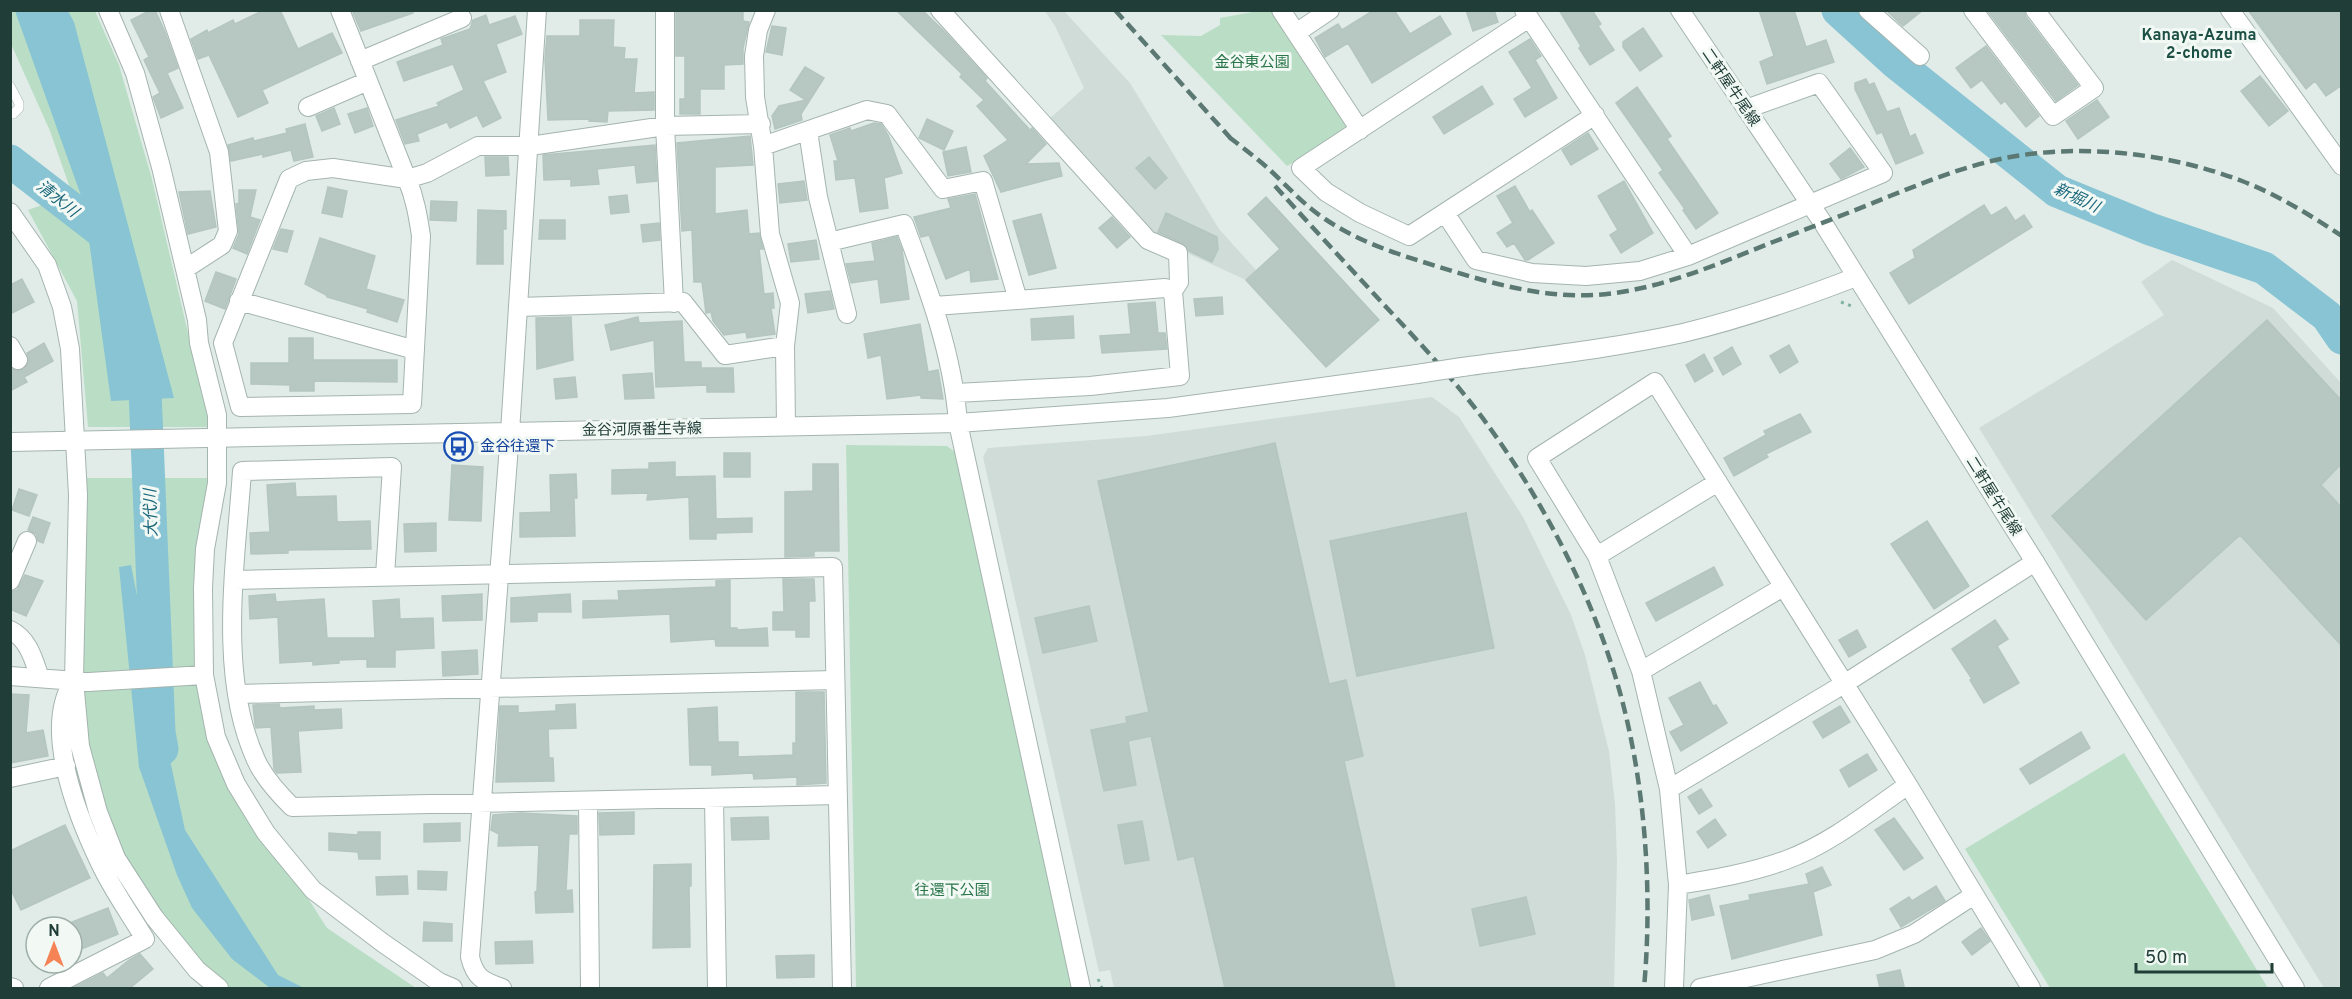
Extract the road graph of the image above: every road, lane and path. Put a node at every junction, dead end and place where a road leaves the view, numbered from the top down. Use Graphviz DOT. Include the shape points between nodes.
graph roads {
  1 [pos="108,10"];
  2 [pos="169,10"];
  3 [pos="340,10"];
  4 [pos="537,10"];
  5 [pos="664,10"];
  6 [pos="766,10"];
  7 [pos="939,10"];
  8 [pos="1281,10"];
  9 [pos="1330,10"];
  10 [pos="1680,10"];
  11 [pos="1868,10"];
  12 [pos="1973,10"];
  13 [pos="2035,10"];
  14 [pos="2230,10"];
  15 [pos="1527,14"];
  16 [pos="462,18"];
  17 [pos="1296,33"];
  18 [pos="1920,56"];
  19 [pos="360,61"];
  20 [pos="368,81"];
  21 [pos="10,86"];
  22 [pos="308,107"];
  23 [pos="1746,109"];
  24 [pos="10,114"];
  25 [pos="1594,115"];
  26 [pos="761,124"];
  27 [pos="665,126"];
  28 [pos="808,130"];
  29 [pos="1360,130"];
  30 [pos="530,146"];
  31 [pos="763,146"];
  32 [pos="2342,166"];
  33 [pos="407,179"];
  34 [pos="1810,205"];
  35 [pos="10,212"];
  36 [pos="1445,213"];
  37 [pos="829,242"];
  38 [pos="1688,256"];
  39 [pos="185,269"];
  40 [pos="1856,277"];
  41 [pos="1173,291"];
  42 [pos="1018,300"];
  43 [pos="239,301"];
  44 [pos="1840,302"];
  45 [pos="674,303"];
  46 [pos="934,306"];
  47 [pos="518,307"];
  48 [pos="1856,309"];
  49 [pos="847,314"];
  50 [pos="785,346"];
  51 [pos="415,350"];
  52 [pos="956,393"];
  53 [pos="958,423"];
  54 [pos="786,426"];
  55 [pos="510,432"];
  56 [pos="218,438"];
  57 [pos="78,441"];
  58 [pos="10,442"];
  59 [pos="1718,482"];
  60 [pos="27,541"];
  61 [pos="1597,556"];
  62 [pos="2035,562"];
  63 [pos="499,574"];
  64 [pos="385,576"];
  65 [pos="235,580"];
  66 [pos="10,581"];
  67 [pos="1783,587"];
  68 [pos="10,630"];
  69 [pos="1641,671"];
  70 [pos="204,675"];
  71 [pos="10,676"];
  72 [pos="40,678"];
  73 [pos="835,680"];
  74 [pos="82,681"];
  75 [pos="1844,684"];
  76 [pos="489,689"];
  77 [pos="238,694"];
  78 [pos="66,766"];
  79 [pos="10,778"];
  80 [pos="1908,785"];
  81 [pos="1669,789"];
  82 [pos="838,795"];
  83 [pos="714,798"];
  84 [pos="588,801"];
  85 [pos="481,802"];
  86 [pos="1678,885"];
  87 [pos="1974,895"];
  88 [pos="1087,982"];
  89 [pos="49,988"];
  90 [pos="219,988"];
  91 [pos="453,988"];
  92 [pos="502,988"];
  93 [pos="590,988"];
  94 [pos="717,988"];
  95 [pos="842,988"];
  96 [pos="1102,988"];
  97 [pos="1674,988"];
  98 [pos="1700,988"];
  99 [pos="2031,988"];
  100 [pos="2295,988"];
  1 -- 39 [label="street" via="135,73"];
  2 -- 39 [label="street" via="219,152 228,231 222,245"];
  3 -- 19 [label="street"];
  4 -- 30 [label="street"];
  5 -- 27 [label="street"];
  6 -- 26 [label="street" via="753,56"];
  7 -- 41 [label="street" via="1148,240 1178,253 1179,282"];
  8 -- 17 [label="street"];
  9 -- 17 [label="street"];
  10 -- 23 [label="street, 二軒屋牛尾線"];
  11 -- 18 [label="street"];
  12 -- 13 [label="street" via="2053,116 2094,88"];
  14 -- 32 [label="street"];
  15 -- 25 [label="street"];
  15 -- 29 [label="street"];
  16 -- 19 [label="street"];
  17 -- 29 [label="street"];
  19 -- 20 [label="street"];
  20 -- 22 [label="street"];
  20 -- 33 [label="street"];
  21 -- 24 [label="lane" via="19,103 19,108"];
  23 -- 34 [label="street, 二軒屋牛尾線"];
  23 -- 34 [label="street" via="1819,83 1883,173"];
  25 -- 36 [label="street"];
  25 -- 38 [label="street"];
  26 -- 27 [label="street"];
  26 -- 31 [label="street"];
  27 -- 30 [label="street"];
  27 -- 45 [label="street"];
  28 -- 31 [label="street"];
  28 -- 37 [label="street"];
  28 -- 42 [label="street" via="867,110 887,114 943,189 983,181"];
  29 -- 36 [label="street" via="1302,168 1326,192 1410,236"];
  30 -- 33 [label="street" via="478,146 427,174"];
  30 -- 47 [label="street"];
  31 -- 50 [label="street" via="770,234 790,303"];
  33 -- 43 [label="street" via="333,168 306,171 289,179"];
  33 -- 51 [label="street" via="415,197 421,236"];
  34 -- 38 [label="street"];
  34 -- 40 [label="street, 二軒屋牛尾線"];
  35 -- 57 [label="street" via="47,265 62,307"];
  36 -- 38 [label="street" via="1476,260 1532,273 1586,276 1640,271"];
  37 -- 46 [label="street" via="904,224"];
  37 -- 49 [label="street"];
  39 -- 56 [label="street"];
  40 -- 53 [label="street, 金谷河原番生寺線, bridge" via="1766,310 1632,342 1188,406"];
  40 -- 62 [label="street, 二軒屋牛尾線"];
  41 -- 42 [label="street" via="1165,288"];
  41 -- 52 [label="street" via="1180,376 1090,386"];
  42 -- 46 [label="street"];
  43 -- 51 [label="street"];
  43 -- 51 [label="street" via="223,343 240,407 412,404"];
  44 -- 48 [label="path"];
  45 -- 47 [label="street"];
  45 -- 50 [label="street" via="683,302 725,355"];
  46 -- 52 [label="street"];
  47 -- 55 [label="street"];
  50 -- 54 [label="street"];
  52 -- 53 [label="street"];
  53 -- 54 [label="street, 金谷河原番生寺線"];
  53 -- 88 [label="street"];
  54 -- 55 [label="street, 金谷河原番生寺線"];
  55 -- 56 [label="street, 金谷河原番生寺線"];
  55 -- 63 [label="street"];
  56 -- 57 [label="street, 金谷河原番生寺線"];
  56 -- 70 [label="street" via="217,483 205,549"];
  57 -- 58 [label="street"];
  57 -- 74 [label="street"];
  59 -- 61 [label="street"];
  59 -- 61 [label="street" via="1655,382 1537,458"];
  59 -- 67 [label="street"];
  60 -- 66 [label="street"];
  61 -- 69 [label="street"];
  62 -- 75 [label="street"];
  62 -- 100 [label="street, 二軒屋牛尾線"];
  63 -- 64 [label="street"];
  63 -- 73 [label="street" via="833,567"];
  63 -- 76 [label="street"];
  64 -- 65 [label="street"];
  64 -- 65 [label="street" via="392,467 242,471"];
  65 -- 77 [label="street" via="234,664"];
  67 -- 69 [label="street"];
  67 -- 75 [label="street"];
  68 -- 72 [label="street" via="31,650"];
  69 -- 81 [label="street"];
  70 -- 74 [label="street"];
  70 -- 91 [label="street" via="216,737 236,784 270,840 313,890 383,943"];
  71 -- 72 [label="street"];
  72 -- 74 [label="street"];
  73 -- 76 [label="street"];
  73 -- 82 [label="street"];
  74 -- 78 [label="street" via="64,695"];
  74 -- 90 [label="street" via="80,746 98,812 116,858 154,917 197,970"];
  75 -- 80 [label="street"];
  75 -- 81 [label="street"];
  76 -- 77 [label="street"];
  76 -- 85 [label="street"];
  77 -- 85 [label="street" via="256,761 292,807"];
  78 -- 79 [label="street"];
  78 -- 89 [label="street" via="79,816 101,865 145,939"];
  80 -- 86 [label="street" via="1831,837 1787,860 1742,874"];
  80 -- 87 [label="street"];
  81 -- 86 [label="street"];
  82 -- 83 [label="street"];
  82 -- 95 [label="street"];
  83 -- 84 [label="street"];
  83 -- 94 [label="street"];
  84 -- 85 [label="street"];
  84 -- 93 [label="street"];
  85 -- 92 [label="street" via="470,957 474,971 483,981"];
  86 -- 97 [label="street"];
  87 -- 98 [label="street" via="1914,934 1875,950"];
  87 -- 99 [label="street"];
  88 -- 96 [label="path" via="1100,980"];
}
